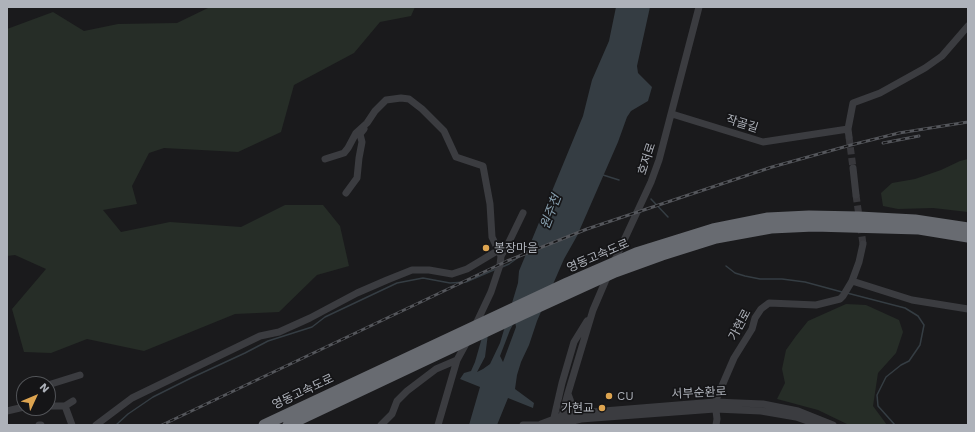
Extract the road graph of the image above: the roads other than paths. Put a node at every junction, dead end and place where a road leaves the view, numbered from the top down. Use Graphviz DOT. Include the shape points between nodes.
graph roads {
  1 [pos="700,7"];
  2 [pos="968,26"];
  3 [pos="672,114"];
  4 [pos="367,123"];
  5 [pos="325,159"];
  6 [pos="853,168"];
  7 [pos="346,193"];
  8 [pos="856,195"];
  9 [pos="523,213"];
  10 [pos="968,228"];
  11 [pos="968,237"];
  12 [pos="863,244"];
  13 [pos="663,250"];
  14 [pos="499,253"];
  15 [pos="851,283"];
  16 [pos="968,309"];
  17 [pos="593,310"];
  18 [pos="457,360"];
  19 [pos="80,375"];
  20 [pos="56,382"];
  21 [pos="568,393"];
  22 [pos="73,401"];
  23 [pos="715,405"];
  24 [pos="56,406"];
  25 [pos="65,406"];
  26 [pos="580,416"];
  27 [pos="558,422"];
  28 [pos="72,425"];
  29 [pos="96,425"];
  30 [pos="264,425"];
  31 [pos="288,425"];
  32 [pos="381,425"];
  33 [pos="438,425"];
  34 [pos="523,425"];
  35 [pos="543,425"];
  36 [pos="574,425"];
  37 [pos="716,425"];
  38 [pos="819,425"];
  39 [pos="833,425"];
  1 -- 3 [label="street, 호저로"];
  2 -- 3 [label="street, 작골길" via="942,56 925,68 880,93 853,103 848,133 763,142"];
  3 -- 17 [label="street, 호저로" via="651,182"];
  4 -- 5 [label="street" via="356,133 344,153"];
  4 -- 7 [label="street" via="360,134 362,142 357,178"];
  4 -- 14 [label="street" via="386,100 409,99 444,131 456,157 483,166 490,204 492,237"];
  6 -- 8 [label="street"];
  9 -- 14 [label="street" via="508,244"];
  10 -- 13 [label="highway, 영동고속도로" via="915,220 859,217 768,218 713,229"];
  11 -- 13 [label="highway, 영동고속도로" via="919,229 814,226 771,228"];
  12 -- 15 [label="street, 가현로"];
  13 -- 30 [label="highway, 영동고속도로" via="636,253 567,283"];
  13 -- 31 [label="highway, 영동고속도로"];
  14 -- 18 [label="street" via="500,265 491,292"];
  14 -- 29 [label="street" via="452,274 412,270 387,280 279,332 260,336 132,398"];
  15 -- 16 [label="street" via="912,300"];
  15 -- 23 [label="street, 가현로" via="840,298 816,305 769,303 761,309 752,330 732,363"];
  17 -- 21 [label="street, 호저로"];
  17 -- 27 [label="street, 호저로" via="574,342 562,383"];
  18 -- 32 [label="street" via="436,369 407,391 397,401 392,414"];
  18 -- 33 [label="street"];
  19 -- 20 [label="street"];
  21 -- 26 [label="street" via="572,405"];
  21 -- 27 [label="street, 호저로"];
  22 -- 25 [label="street"];
  23 -- 26 [label="street, 서부순환로"];
  23 -- 37 [label="street, 가현로"];
  23 -- 38 [label="street, 서부순환로" via="796,417"];
  23 -- 39 [label="street, 서부순환로" via="762,404 798,411"];
  24 -- 25 [label="street"];
  25 -- 28 [label="street"];
  26 -- 27 [label="street, 서부순환로"];
  26 -- 36 [label="street"];
  27 -- 35 [label="street, 서부순환로"];
  34 -- 35 [label="street, 서부순환로"];
}
